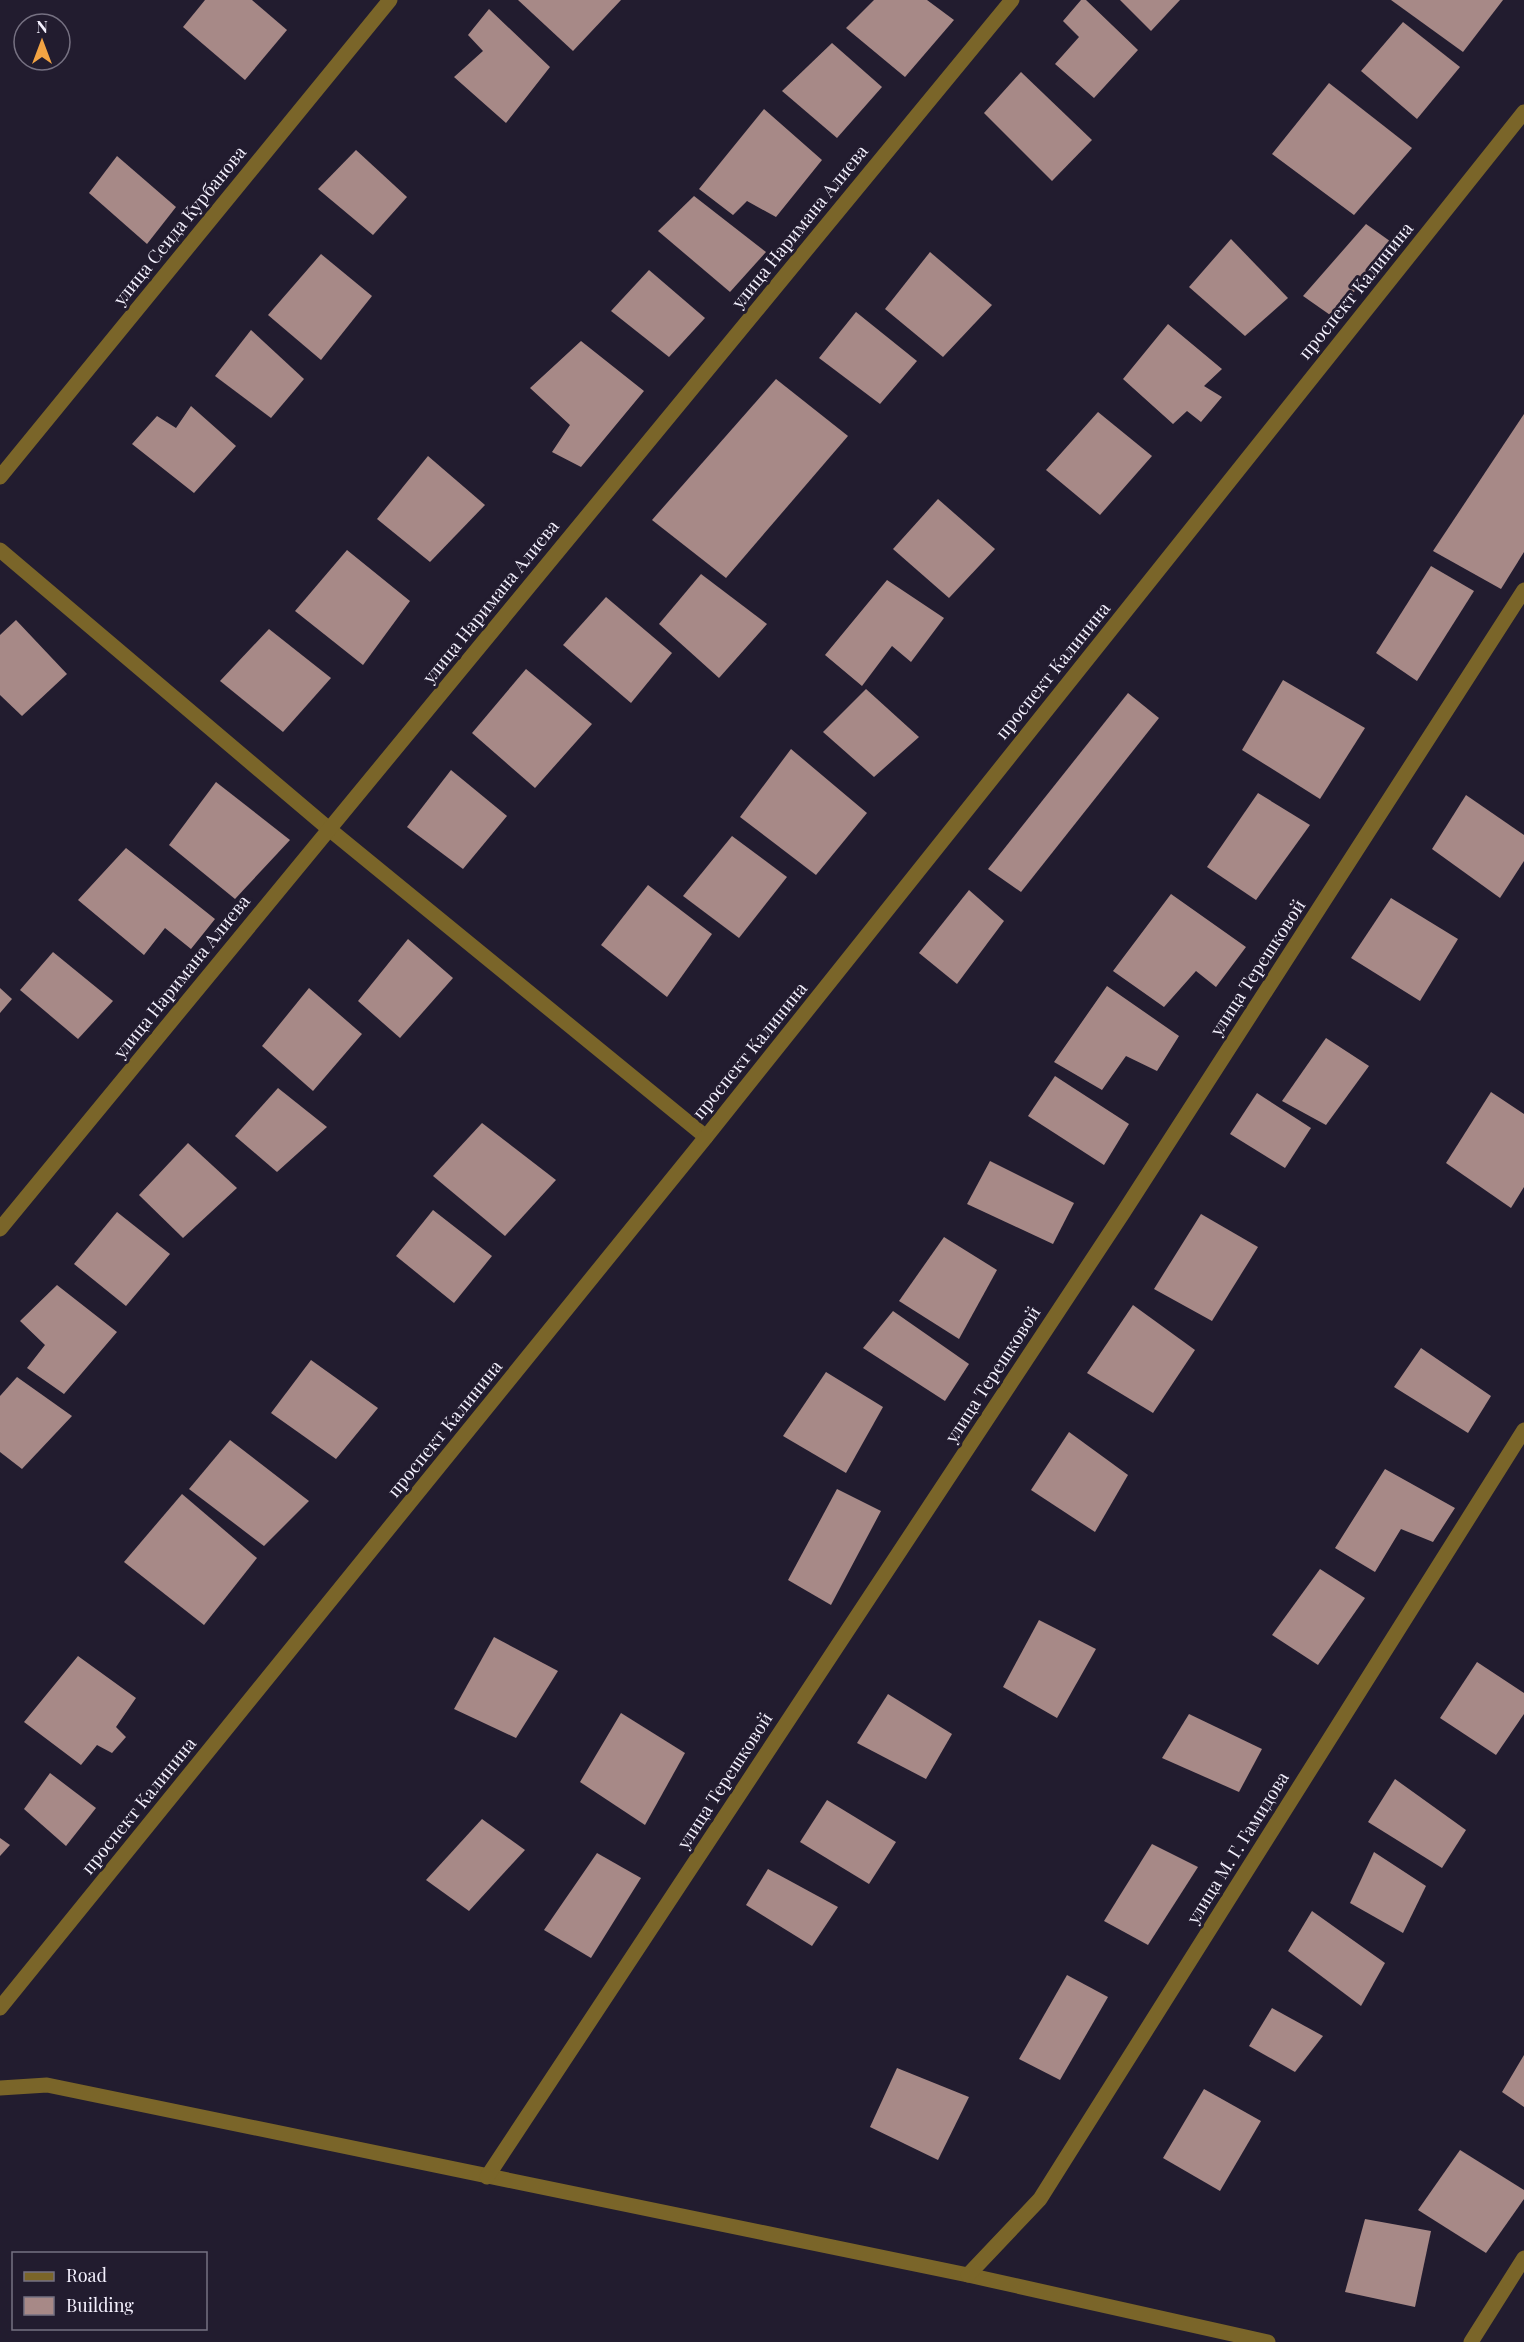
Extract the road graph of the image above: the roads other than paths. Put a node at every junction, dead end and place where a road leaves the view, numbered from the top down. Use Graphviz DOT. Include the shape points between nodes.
graph roads {
  1 [pos="390,0"];
  2 [pos="1012,0"];
  3 [pos="1524,112"];
  4 [pos="0,477"];
  5 [pos="0,550"];
  6 [pos="1524,590"];
  7 [pos="329,829"];
  8 [pos="706,1137"];
  9 [pos="0,1229"];
  10 [pos="1524,1430"];
  11 [pos="0,2008"];
  12 [pos="0,2088"];
  13 [pos="487,2177"];
  14 [pos="1524,2258"];
  15 [pos="968,2275"];
  16 [pos="1268,2342"];
  17 [pos="1471,2342"];
  1 -- 4 [label="street, улица Сеида Курбанова"];
  2 -- 7 [label="street, улица Наримана Алиева"];
  3 -- 8 [label="street, проспект Калинина"];
  5 -- 7 [label="street"];
  6 -- 13 [label="street, улица Терешковой" via="1123,1213"];
  7 -- 8 [label="street"];
  7 -- 9 [label="street, улица Наримана Алиева"];
  8 -- 11 [label="street, проспект Калинина"];
  10 -- 15 [label="street, улица М. Г. Гамидова" via="1040,2199"];
  12 -- 13 [label="street" via="47,2085"];
  13 -- 15 [label="street"];
  14 -- 17 [label="street"];
  15 -- 16 [label="street"];
}
